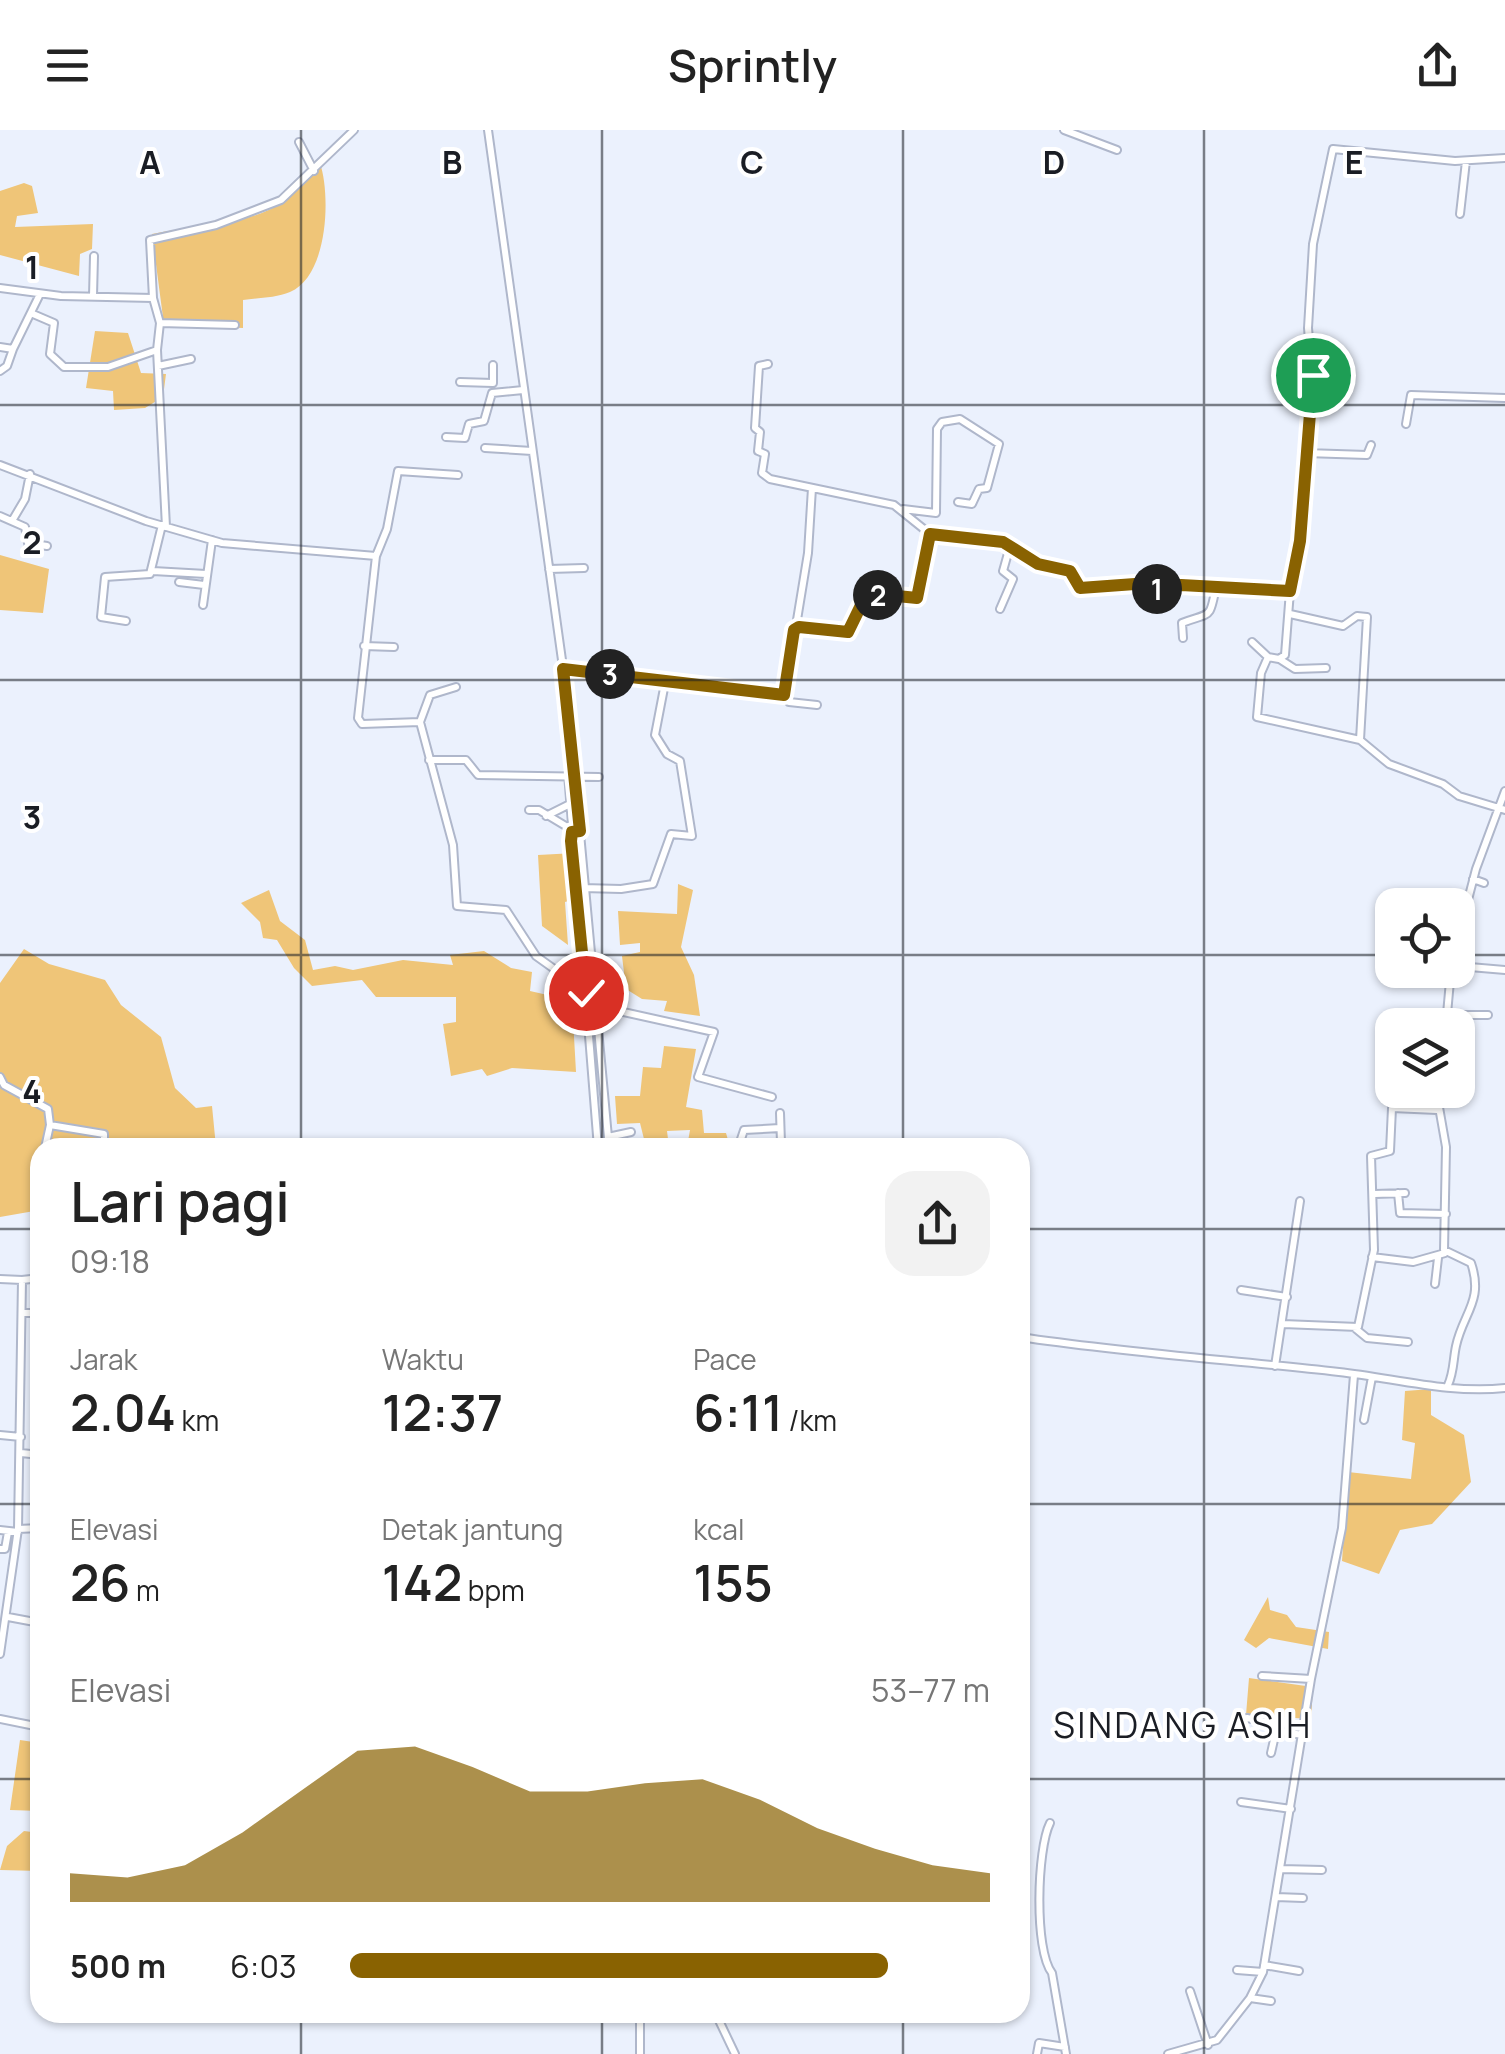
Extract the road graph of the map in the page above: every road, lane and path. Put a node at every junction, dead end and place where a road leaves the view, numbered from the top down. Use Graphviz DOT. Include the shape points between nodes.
graph roads {
  1 [pos="354,130"];
  2 [pos="488,130"];
  3 [pos="1064,130"];
  4 [pos="300,142"];
  5 [pos="1117,150"];
  6 [pos="1505,156"];
  7 [pos="1466,160"];
  8 [pos="314,172"];
  9 [pos="1460,214"];
  10 [pos="94,256"];
  11 [pos="0,288"];
  12 [pos="40,294"];
  13 [pos="93,296"];
  14 [pos="154,298"];
  15 [pos="33,314"];
  16 [pos="160,323"];
  17 [pos="235,324"];
  18 [pos="0,347"];
  19 [pos="12,349"];
  20 [pos="157,350"];
  21 [pos="191,360"];
  22 [pos="494,364"];
  23 [pos="768,364"];
  24 [pos="158,366"];
  25 [pos="0,372"];
  26 [pos="460,382"];
  27 [pos="493,383"];
  28 [pos="523,390"];
  29 [pos="492,393"];
  30 [pos="1505,398"];
  31 [pos="1406,424"];
  32 [pos="446,437"];
  33 [pos="1371,445"];
  34 [pos="484,448"];
  35 [pos="532,451"];
  36 [pos="1306,453"];
  37 [pos="0,465"];
  38 [pos="30,474"];
  39 [pos="458,476"];
  40 [pos="812,488"];
  41 [pos="958,502"];
  42 [pos="903,509"];
  43 [pos="0,516"];
  44 [pos="12,521"];
  45 [pos="164,526"];
  46 [pos="930,534"];
  47 [pos="212,540"];
  48 [pos="48,546"];
  49 [pos="1010,546"];
  50 [pos="376,556"];
  51 [pos="584,568"];
  52 [pos="549,569"];
  53 [pos="153,570"];
  54 [pos="206,574"];
  55 [pos="179,582"];
  56 [pos="204,585"];
  57 [pos="1216,586"];
  58 [pos="1290,591"];
  59 [pos="203,605"];
  60 [pos="1000,609"];
  61 [pos="1290,614"];
  62 [pos="126,621"];
  63 [pos="796,628"];
  64 [pos="1182,638"];
  65 [pos="1252,642"];
  66 [pos="364,646"];
  67 [pos="394,647"];
  68 [pos="1268,657"];
  69 [pos="1280,659"];
  70 [pos="1326,668"];
  71 [pos="563,669"];
  72 [pos="664,683"];
  73 [pos="456,687"];
  74 [pos="784,695"];
  75 [pos="817,705"];
  76 [pos="420,722"];
  77 [pos="1360,740"];
  78 [pos="429,760"];
  79 [pos="572,775"];
  80 [pos="599,778"];
  81 [pos="1505,791"];
  82 [pos="570,804"];
  83 [pos="529,810"];
  84 [pos="1501,810"];
  85 [pos="546,816"];
  86 [pos="576,831"];
  87 [pos="1472,879"];
  88 [pos="1484,884"];
  89 [pos="583,888"];
  90 [pos="1470,888"];
  91 [pos="1475,967"];
  92 [pos="1505,970"];
  93 [pos="591,1004"];
  94 [pos="1475,1015"];
  95 [pos="1488,1015"];
  96 [pos="0,1076"];
  97 [pos="772,1097"];
  98 [pos="1438,1110"];
  99 [pos="780,1113"];
  100 [pos="50,1125"];
  101 [pos="780,1128"];
  102 [pos="631,1132"];
  103 [pos="608,1137"];
  104 [pos="47,1138"];
  105 [pos="104,1138"];
  106 [pos="598,1138"];
  107 [pos="741,1138"];
  108 [pos="780,1138"];
  109 [pos="1374,1194"];
  110 [pos="1300,1201"];
  111 [pos="1446,1214"];
  112 [pos="1441,1255"];
  113 [pos="1372,1258"];
  114 [pos="0,1279"];
  115 [pos="30,1279"];
  116 [pos="22,1280"];
  117 [pos="1435,1284"];
  118 [pos="1242,1290"];
  119 [pos="1287,1297"];
  120 [pos="25,1314"];
  121 [pos="30,1314"];
  122 [pos="1283,1324"];
  123 [pos="1356,1329"];
  124 [pos="1030,1339"];
  125 [pos="1408,1342"];
  126 [pos="1275,1366"];
  127 [pos="1354,1374"];
  128 [pos="1372,1377"];
  129 [pos="1448,1386"];
  130 [pos="1505,1388"];
  131 [pos="1364,1420"];
  132 [pos="0,1435"];
  133 [pos="22,1437"];
  134 [pos="21,1454"];
  135 [pos="30,1454"];
  136 [pos="30,1529"];
  137 [pos="18,1530"];
  138 [pos="4,1531"];
  139 [pos="0,1548"];
  140 [pos="8,1617"];
  141 [pos="30,1621"];
  142 [pos="0,1654"];
  143 [pos="1262,1676"];
  144 [pos="1311,1679"];
  145 [pos="1246,1718"];
  146 [pos="0,1719"];
  147 [pos="30,1726"];
  148 [pos="1276,1731"];
  149 [pos="1303,1735"];
  150 [pos="1271,1753"];
  151 [pos="1241,1802"];
  152 [pos="1292,1809"];
  153 [pos="1050,1823"];
  154 [pos="1281,1870"];
  155 [pos="1322,1870"];
  156 [pos="1276,1897"];
  157 [pos="1303,1898"];
  158 [pos="1263,1968"];
  159 [pos="1237,1970"];
  160 [pos="1299,1971"];
  161 [pos="1190,1991"];
  162 [pos="1250,1998"];
  163 [pos="1271,2001"];
  164 [pos="640,2023"];
  165 [pos="720,2023"];
  166 [pos="1208,2046"];
  167 [pos="1066,2050"];
  168 [pos="640,2054"];
  169 [pos="734,2054"];
  170 [pos="1037,2054"];
  171 [pos="1168,2054"];
  1 -- 8 [label="street"];
  2 -- 28 [label="street"];
  3 -- 5 [label="street"];
  4 -- 8 [label="street"];
  6 -- 7 [label="street"];
  7 -- 9 [label="street"];
  7 -- 36 [label="street" via="1334,147 1311,266 1314,396"];
  8 -- 14 [label="street" via="261,209 150,240"];
  10 -- 13 [label="street"];
  11 -- 12 [label="street"];
  12 -- 13 [label="street"];
  12 -- 15 [label="street"];
  13 -- 14 [label="street"];
  14 -- 16 [label="street"];
  15 -- 19 [label="street"];
  15 -- 20 [label="street" via="54,323 50,357 64,367 108,367"];
  16 -- 17 [label="street"];
  16 -- 20 [label="street"];
  18 -- 19 [label="street"];
  19 -- 25 [label="street"];
  20 -- 24 [label="street"];
  21 -- 24 [label="street"];
  22 -- 27 [label="street"];
  23 -- 40 [label="street" via="759,366 756,379 754,428 764,454 762,473"];
  24 -- 45 [label="street"];
  26 -- 27 [label="street"];
  27 -- 29 [label="street"];
  28 -- 29 [label="street"];
  28 -- 35 [label="street"];
  29 -- 32 [label="street" via="484,421 469,424 465,438"];
  30 -- 31 [label="street" via="1411,395"];
  33 -- 36 [label="street" via="1367,456"];
  34 -- 35 [label="street"];
  35 -- 52 [label="street"];
  36 -- 58 [label="street"];
  37 -- 38 [label="street"];
  38 -- 44 [label="street"];
  38 -- 45 [label="street"];
  39 -- 50 [label="street" via="398,471"];
  40 -- 42 [label="street"];
  40 -- 63 [label="street"];
  41 -- 42 [label="street" via="972,504 987,488 998,444 960,419 936,429 936,513"];
  42 -- 46 [label="street"];
  43 -- 44 [label="street"];
  44 -- 48 [label="street" via="27,529 28,543"];
  45 -- 47 [label="street"];
  45 -- 53 [label="street"];
  46 -- 49 [label="street"];
  46 -- 63 [label="street" via="914,600 867,593 848,632"];
  47 -- 50 [label="street"];
  47 -- 54 [label="street"];
  49 -- 57 [label="street" via="1038,564 1070,571 1080,588"];
  49 -- 60 [label="street" via="1003,569 1013,579"];
  50 -- 66 [label="street"];
  51 -- 52 [label="street"];
  52 -- 71 [label="street"];
  53 -- 54 [label="street"];
  53 -- 62 [label="street" via="136,578 106,576 101,617"];
  54 -- 56 [label="street"];
  55 -- 56 [label="street"];
  56 -- 59 [label="street"];
  57 -- 58 [label="street"];
  57 -- 64 [label="street" via="1209,616 1182,623"];
  58 -- 61 [label="street"];
  61 -- 69 [label="street"];
  61 -- 77 [label="street" via="1343,626 1367,617"];
  63 -- 74 [label="street"];
  65 -- 68 [label="street"];
  66 -- 67 [label="street"];
  66 -- 76 [label="street" via="360,723"];
  68 -- 69 [label="street"];
  68 -- 77 [label="street" via="1257,716"];
  69 -- 70 [label="street" via="1295,669"];
  71 -- 72 [label="street"];
  71 -- 79 [label="street"];
  72 -- 74 [label="street"];
  72 -- 89 [label="street" via="655,735 680,761 692,836 671,834 653,884"];
  73 -- 76 [label="street" via="430,695"];
  74 -- 75 [label="street" via="789,702"];
  76 -- 78 [label="street"];
  77 -- 84 [label="street" via="1390,764"];
  78 -- 79 [label="street" via="466,760 478,775"];
  78 -- 93 [label="street" via="453,845 456,906 506,910 536,956 563,975 570,994"];
  79 -- 80 [label="street"];
  79 -- 82 [label="street"];
  79 -- 86 [label="street"];
  81 -- 84 [label="street"];
  82 -- 85 [label="street"];
  82 -- 86 [label="street"];
  83 -- 85 [label="street"];
  84 -- 87 [label="street"];
  85 -- 86 [label="street"];
  86 -- 89 [label="street"];
  86 -- 93 [label="street"];
  87 -- 88 [label="street"];
  87 -- 90 [label="street"];
  89 -- 93 [label="street"];
  91 -- 92 [label="street"];
  93 -- 97 [label="street" via="714,1032 698,1077"];
  93 -- 103 [label="street"];
  93 -- 106 [label="street"];
  94 -- 95 [label="street"];
  96 -- 100 [label="street" via="48,1109"];
  98 -- 109 [label="street" via="1392,1108 1390,1151 1371,1156"];
  98 -- 111 [label="street" via="1446,1146"];
  99 -- 101 [label="street"];
  100 -- 104 [label="street"];
  100 -- 105 [label="street"];
  101 -- 107 [label="street" via="744,1130"];
  101 -- 108 [label="street"];
  102 -- 103 [label="street"];
  109 -- 111 [label="street" via="1402,1193 1400,1212"];
  109 -- 113 [label="street"];
  110 -- 119 [label="street"];
  111 -- 112 [label="street"];
  112 -- 113 [label="street"];
  112 -- 117 [label="street"];
  112 -- 129 [label="street" via="1471,1262 1474,1278 1473,1310 1457,1341"];
  113 -- 123 [label="street"];
  114 -- 116 [label="street"];
  115 -- 116 [label="street"];
  116 -- 120 [label="street"];
  118 -- 119 [label="street"];
  119 -- 122 [label="street"];
  120 -- 121 [label="street"];
  120 -- 133 [label="street"];
  122 -- 123 [label="street"];
  122 -- 126 [label="street"];
  123 -- 125 [label="street" via="1364,1337"];
  124 -- 126 [label="street"];
  126 -- 127 [label="street"];
  127 -- 128 [label="street"];
  127 -- 144 [label="street" via="1342,1528"];
  128 -- 129 [label="street"];
  128 -- 131 [label="street"];
  129 -- 130 [label="street"];
  132 -- 133 [label="street"];
  133 -- 134 [label="street"];
  134 -- 135 [label="street"];
  134 -- 137 [label="street"];
  136 -- 137 [label="street"];
  137 -- 138 [label="street"];
  137 -- 140 [label="street"];
  138 -- 139 [label="street" via="5,1549"];
  140 -- 141 [label="street"];
  140 -- 142 [label="street"];
  143 -- 144 [label="street"];
  144 -- 149 [label="street"];
  145 -- 148 [label="street"];
  146 -- 147 [label="street"];
  148 -- 149 [label="street"];
  148 -- 150 [label="street"];
  149 -- 152 [label="street"];
  151 -- 152 [label="street"];
  152 -- 154 [label="street"];
  153 -- 167 [label="street" via="1043,1837 1039,1907"];
  154 -- 155 [label="street"];
  154 -- 156 [label="street"];
  156 -- 157 [label="street"];
  156 -- 158 [label="street"];
  158 -- 159 [label="street"];
  158 -- 160 [label="street"];
  158 -- 162 [label="street"];
  161 -- 166 [label="street"];
  162 -- 163 [label="street"];
  162 -- 166 [label="street"];
  164 -- 168 [label="street"];
  165 -- 169 [label="street"];
  166 -- 171 [label="street"];
  167 -- 170 [label="street" via="1039,2043"];
}
